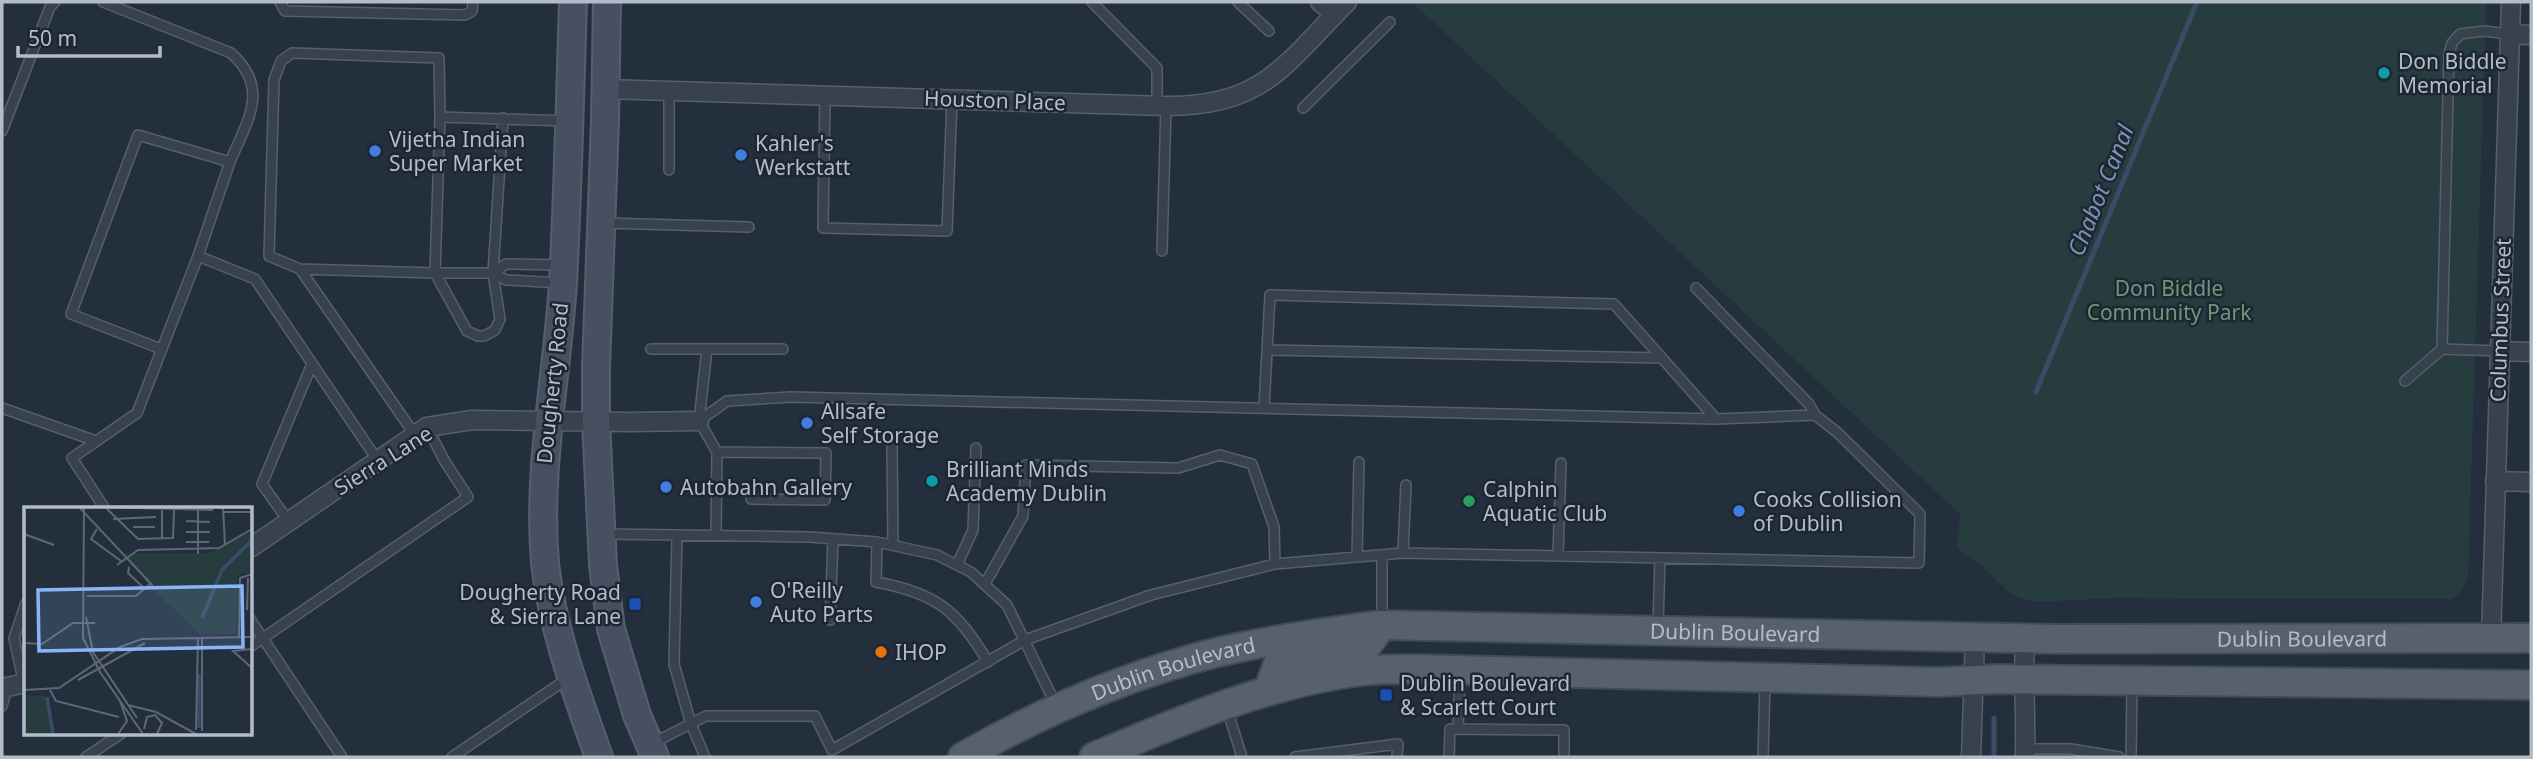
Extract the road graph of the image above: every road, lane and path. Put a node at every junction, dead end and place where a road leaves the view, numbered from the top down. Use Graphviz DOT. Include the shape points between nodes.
graph roads {
  1 [pos="55,2"];
  2 [pos="103,2"];
  3 [pos="280,2"];
  4 [pos="473,2"];
  5 [pos="573,2"];
  6 [pos="607,2"];
  7 [pos="1092,2"];
  8 [pos="1238,2"];
  9 [pos="1320,2"];
  10 [pos="2511,2"];
  11 [pos="1341,8"];
  12 [pos="1390,22"];
  13 [pos="1269,31"];
  14 [pos="2509,34"];
  15 [pos="2531,35"];
  16 [pos="604,89"];
  17 [pos="669,92"];
  18 [pos="825,96"];
  19 [pos="952,99"];
  20 [pos="1162,105"];
  21 [pos="1303,108"];
  22 [pos="440,117"];
  23 [pos="503,118"];
  24 [pos="568,121"];
  25 [pos="2,131"];
  26 [pos="230,162"];
  27 [pos="669,170"];
  28 [pos="602,223"];
  29 [pos="749,228"];
  30 [pos="1162,251"];
  31 [pos="198,256"];
  32 [pos="300,269"];
  33 [pos="435,273"];
  34 [pos="493,273"];
  35 [pos="563,274"];
  36 [pos="1696,288"];
  37 [pos="161,349"];
  38 [pos="652,349"];
  39 [pos="707,349"];
  40 [pos="783,349"];
  41 [pos="2442,349"];
  42 [pos="1267,350"];
  43 [pos="2499,351"];
  44 [pos="2531,352"];
  45 [pos="1662,358"];
  46 [pos="313,365"];
  47 [pos="2405,381"];
  48 [pos="2,408"];
  49 [pos="1264,408"];
  50 [pos="1815,415"];
  51 [pos="1716,419"];
  52 [pos="596,421"];
  53 [pos="699,421"];
  54 [pos="548,422"];
  55 [pos="421,431"];
  56 [pos="96,441"];
  57 [pos="892,447"];
  58 [pos="976,448"];
  59 [pos="717,452"];
  60 [pos="378,461"];
  61 [pos="1359,462"];
  62 [pos="1560,463"];
  63 [pos="2495,481"];
  64 [pos="2531,482"];
  65 [pos="1406,485"];
  66 [pos="751,499"];
  67 [pos="104,507"];
  68 [pos="289,522"];
  69 [pos="602,534"];
  70 [pos="716,535"];
  71 [pos="677,536"];
  72 [pos="833,539"];
  73 [pos="877,542"];
  74 [pos="893,544"];
  75 [pos="252,547"];
  76 [pos="1404,553"];
  77 [pos="1382,555"];
  78 [pos="1558,556"];
  79 [pos="1357,557"];
  80 [pos="1660,558"];
  81 [pos="1275,564"];
  82 [pos="957,565"];
  83 [pos="985,584"];
  84 [pos="24,611"];
  85 [pos="830,620"];
  86 [pos="252,622"];
  87 [pos="1382,625"];
  88 [pos="1658,630"];
  89 [pos="1975,637"];
  90 [pos="263,638"];
  91 [pos="2025,638"];
  92 [pos="2491,638"];
  93 [pos="2531,638"];
  94 [pos="1025,640"];
  95 [pos="252,646"];
  96 [pos="988,662"];
  97 [pos="1460,670"];
  98 [pos="572,676"];
  99 [pos="1765,677"];
  100 [pos="1973,680"];
  101 [pos="2023,680"];
  102 [pos="2132,681"];
  103 [pos="2531,685"];
  104 [pos="15,686"];
  105 [pos="1268,691"];
  106 [pos="1226,705"];
  107 [pos="2,706"];
  108 [pos="1058,708"];
  109 [pos="691,724"];
  110 [pos="1458,729"];
  111 [pos="120,734"];
  112 [pos="652,751"];
  113 [pos="2025,753"];
  114 [pos="833,754"];
  115 [pos="86,757"];
  116 [pos="342,757"];
  117 [pos="452,757"];
  118 [pos="599,757"];
  119 [pos="705,757"];
  120 [pos="963,757"];
  121 [pos="1094,757"];
  122 [pos="1242,757"];
  123 [pos="1296,757"];
  124 [pos="1397,757"];
  125 [pos="1449,757"];
  126 [pos="1564,757"];
  127 [pos="1763,757"];
  128 [pos="1971,757"];
  129 [pos="2119,757"];
  130 [pos="2131,757"];
  1 -- 25 [label="lane"];
  2 -- 26 [label="lane" via="231,53 243,64 253,85 252,109"];
  3 -- 4 [label="lane" via="285,11 465,15 472,11"];
  5 -- 24 [label="main road, Dougherty Road"];
  6 -- 16 [label="main road, Dougherty Road"];
  7 -- 20 [label="lane" via="1157,68"];
  8 -- 13 [label="lane"];
  9 -- 11 [label="street"];
  10 -- 14 [label="street, Columbus Street"];
  11 -- 20 [label="street, Houston Place" via="1276,75 1245,93 1221,102"];
  12 -- 21 [label="lane"];
  14 -- 15 [label="street"];
  14 -- 41 [label="lane" via="2460,34 2449,54"];
  14 -- 43 [label="street, Columbus Street"];
  16 -- 17 [label="street, Houston Place"];
  16 -- 28 [label="main road, Dougherty Road"];
  17 -- 18 [label="street, Houston Place"];
  17 -- 27 [label="lane"];
  18 -- 19 [label="street, Houston Place"];
  18 -- 19 [label="lane" via="823,228 947,231"];
  19 -- 20 [label="street, Houston Place"];
  20 -- 30 [label="lane"];
  22 -- 23 [label="lane"];
  22 -- 32 [label="lane" via="439,58 292,53 281,61 274,80 269,256"];
  22 -- 33 [label="lane"];
  23 -- 24 [label="lane"];
  23 -- 34 [label="lane"];
  24 -- 28 [label="main road" via="583,153 583,197"];
  24 -- 35 [label="main road, Dougherty Road"];
  26 -- 31 [label="lane"];
  26 -- 37 [label="lane" via="138,135 71,314"];
  28 -- 29 [label="lane"];
  28 -- 52 [label="main road, Dougherty Road"];
  31 -- 37 [label="lane"];
  31 -- 46 [label="lane" via="255,279"];
  32 -- 33 [label="lane"];
  32 -- 55 [label="lane"];
  33 -- 34 [label="lane"];
  33 -- 34 [label="lane" via="467,331 478,336 490,334 500,319"];
  34 -- 35 [label="lane" via="506,280"];
  34 -- 35 [label="lane" via="506,264"];
  35 -- 54 [label="main road, Dougherty Road"];
  36 -- 50 [label="lane"];
  37 -- 56 [label="lane" via="137,412"];
  38 -- 39 [label="lane"];
  39 -- 40 [label="lane"];
  39 -- 53 [label="lane"];
  41 -- 43 [label="lane"];
  41 -- 47 [label="lane"];
  42 -- 45 [label="lane"];
  42 -- 45 [label="lane" via="1270,295 1614,304"];
  42 -- 49 [label="lane"];
  43 -- 44 [label="street"];
  43 -- 63 [label="street, Columbus Street"];
  45 -- 51 [label="lane"];
  46 -- 60 [label="lane"];
  46 -- 68 [label="lane" via="262,484"];
  48 -- 56 [label="lane"];
  49 -- 51 [label="lane"];
  49 -- 53 [label="lane" via="791,397 727,401"];
  50 -- 51 [label="lane"];
  50 -- 80 [label="lane" via="1920,514 1919,563"];
  52 -- 53 [label="street, Sierra Lane"];
  52 -- 54 [label="street, Sierra Lane"];
  52 -- 69 [label="main road, Dougherty Road"];
  53 -- 59 [label="lane"];
  54 -- 55 [label="street, Sierra Lane" via="472,420"];
  54 -- 98 [label="main road, Dougherty Road" via="543,470 545,565"];
  55 -- 60 [label="street, Sierra Lane"];
  55 -- 90 [label="lane" via="468,497"];
  56 -- 67 [label="lane" via="72,458"];
  57 -- 74 [label="lane"];
  58 -- 82 [label="lane" via="973,530"];
  59 -- 66 [label="lane" via="826,453 825,500"];
  59 -- 70 [label="lane"];
  60 -- 68 [label="street, Sierra Lane"];
  61 -- 79 [label="lane"];
  62 -- 78 [label="lane"];
  63 -- 64 [label="street"];
  63 -- 92 [label="street, Columbus Street"];
  65 -- 76 [label="lane"];
  68 -- 75 [label="street, Sierra Lane"];
  69 -- 71 [label="lane"];
  69 -- 112 [label="main road, Dougherty Road" via="611,629"];
  70 -- 71 [label="lane"];
  70 -- 72 [label="lane"];
  71 -- 109 [label="lane" via="674,663"];
  72 -- 73 [label="lane"];
  72 -- 85 [label="lane"];
  73 -- 74 [label="lane"];
  73 -- 96 [label="lane" via="876,582 908,588 937,601 960,621"];
  74 -- 82 [label="lane"];
  76 -- 77 [label="lane"];
  76 -- 78 [label="lane"];
  77 -- 79 [label="lane"];
  77 -- 87 [label="lane"];
  78 -- 80 [label="lane"];
  79 -- 81 [label="lane"];
  80 -- 88 [label="lane"];
  81 -- 83 [label="lane" via="1274,527 1252,464 1220,455 1178,468 1026,465 1023,516"];
  81 -- 94 [label="lane" via="1151,595"];
  82 -- 83 [label="lane"];
  83 -- 94 [label="lane" via="1007,605"];
  84 -- 104 [label="lane" via="14,638"];
  86 -- 90 [label="lane"];
  87 -- 88 [label="main road, Dublin Boulevard"];
  87 -- 105 [label="main road" via="1366,647 1278,664"];
  87 -- 108 [label="main road, Dublin Boulevard" via="1212,654 1116,683"];
  88 -- 89 [label="main road, Dublin Boulevard"];
  89 -- 91 [label="main road, Dublin Boulevard"];
  89 -- 100 [label="street"];
  90 -- 95 [label="lane"];
  90 -- 116 [label="lane"];
  91 -- 92 [label="main road, Dublin Boulevard"];
  91 -- 101 [label="street"];
  92 -- 93 [label="main road, Dublin Boulevard"];
  94 -- 96 [label="lane"];
  94 -- 108 [label="lane"];
  96 -- 114 [label="lane"];
  97 -- 99 [label="main road, Dublin Boulevard"];
  97 -- 105 [label="main road, Dublin Boulevard" via="1361,671"];
  97 -- 110 [label="lane"];
  98 -- 117 [label="lane"];
  98 -- 118 [label="main road, Dougherty Road"];
  99 -- 100 [label="main road, Dublin Boulevard"];
  99 -- 127 [label="lane"];
  100 -- 101 [label="main road, Dublin Boulevard"];
  100 -- 128 [label="street"];
  101 -- 102 [label="main road, Dublin Boulevard"];
  101 -- 113 [label="street"];
  102 -- 103 [label="main road, Dublin Boulevard"];
  102 -- 130 [label="lane"];
  104 -- 107 [label="lane"];
  105 -- 106 [label="main road, Dublin Boulevard"];
  106 -- 121 [label="main road, Dublin Boulevard"];
  106 -- 122 [label="lane"];
  108 -- 120 [label="main road, Dublin Boulevard"];
  109 -- 112 [label="lane"];
  109 -- 114 [label="lane" via="706,716 815,716"];
  109 -- 119 [label="lane"];
  110 -- 125 [label="lane" via="1450,729"];
  110 -- 126 [label="lane" via="1564,730"];
  111 -- 115 [label="lane"];
  113 -- 129 [label="lane" via="2070,749"];
  123 -- 124 [label="lane" via="1398,744"];
}
